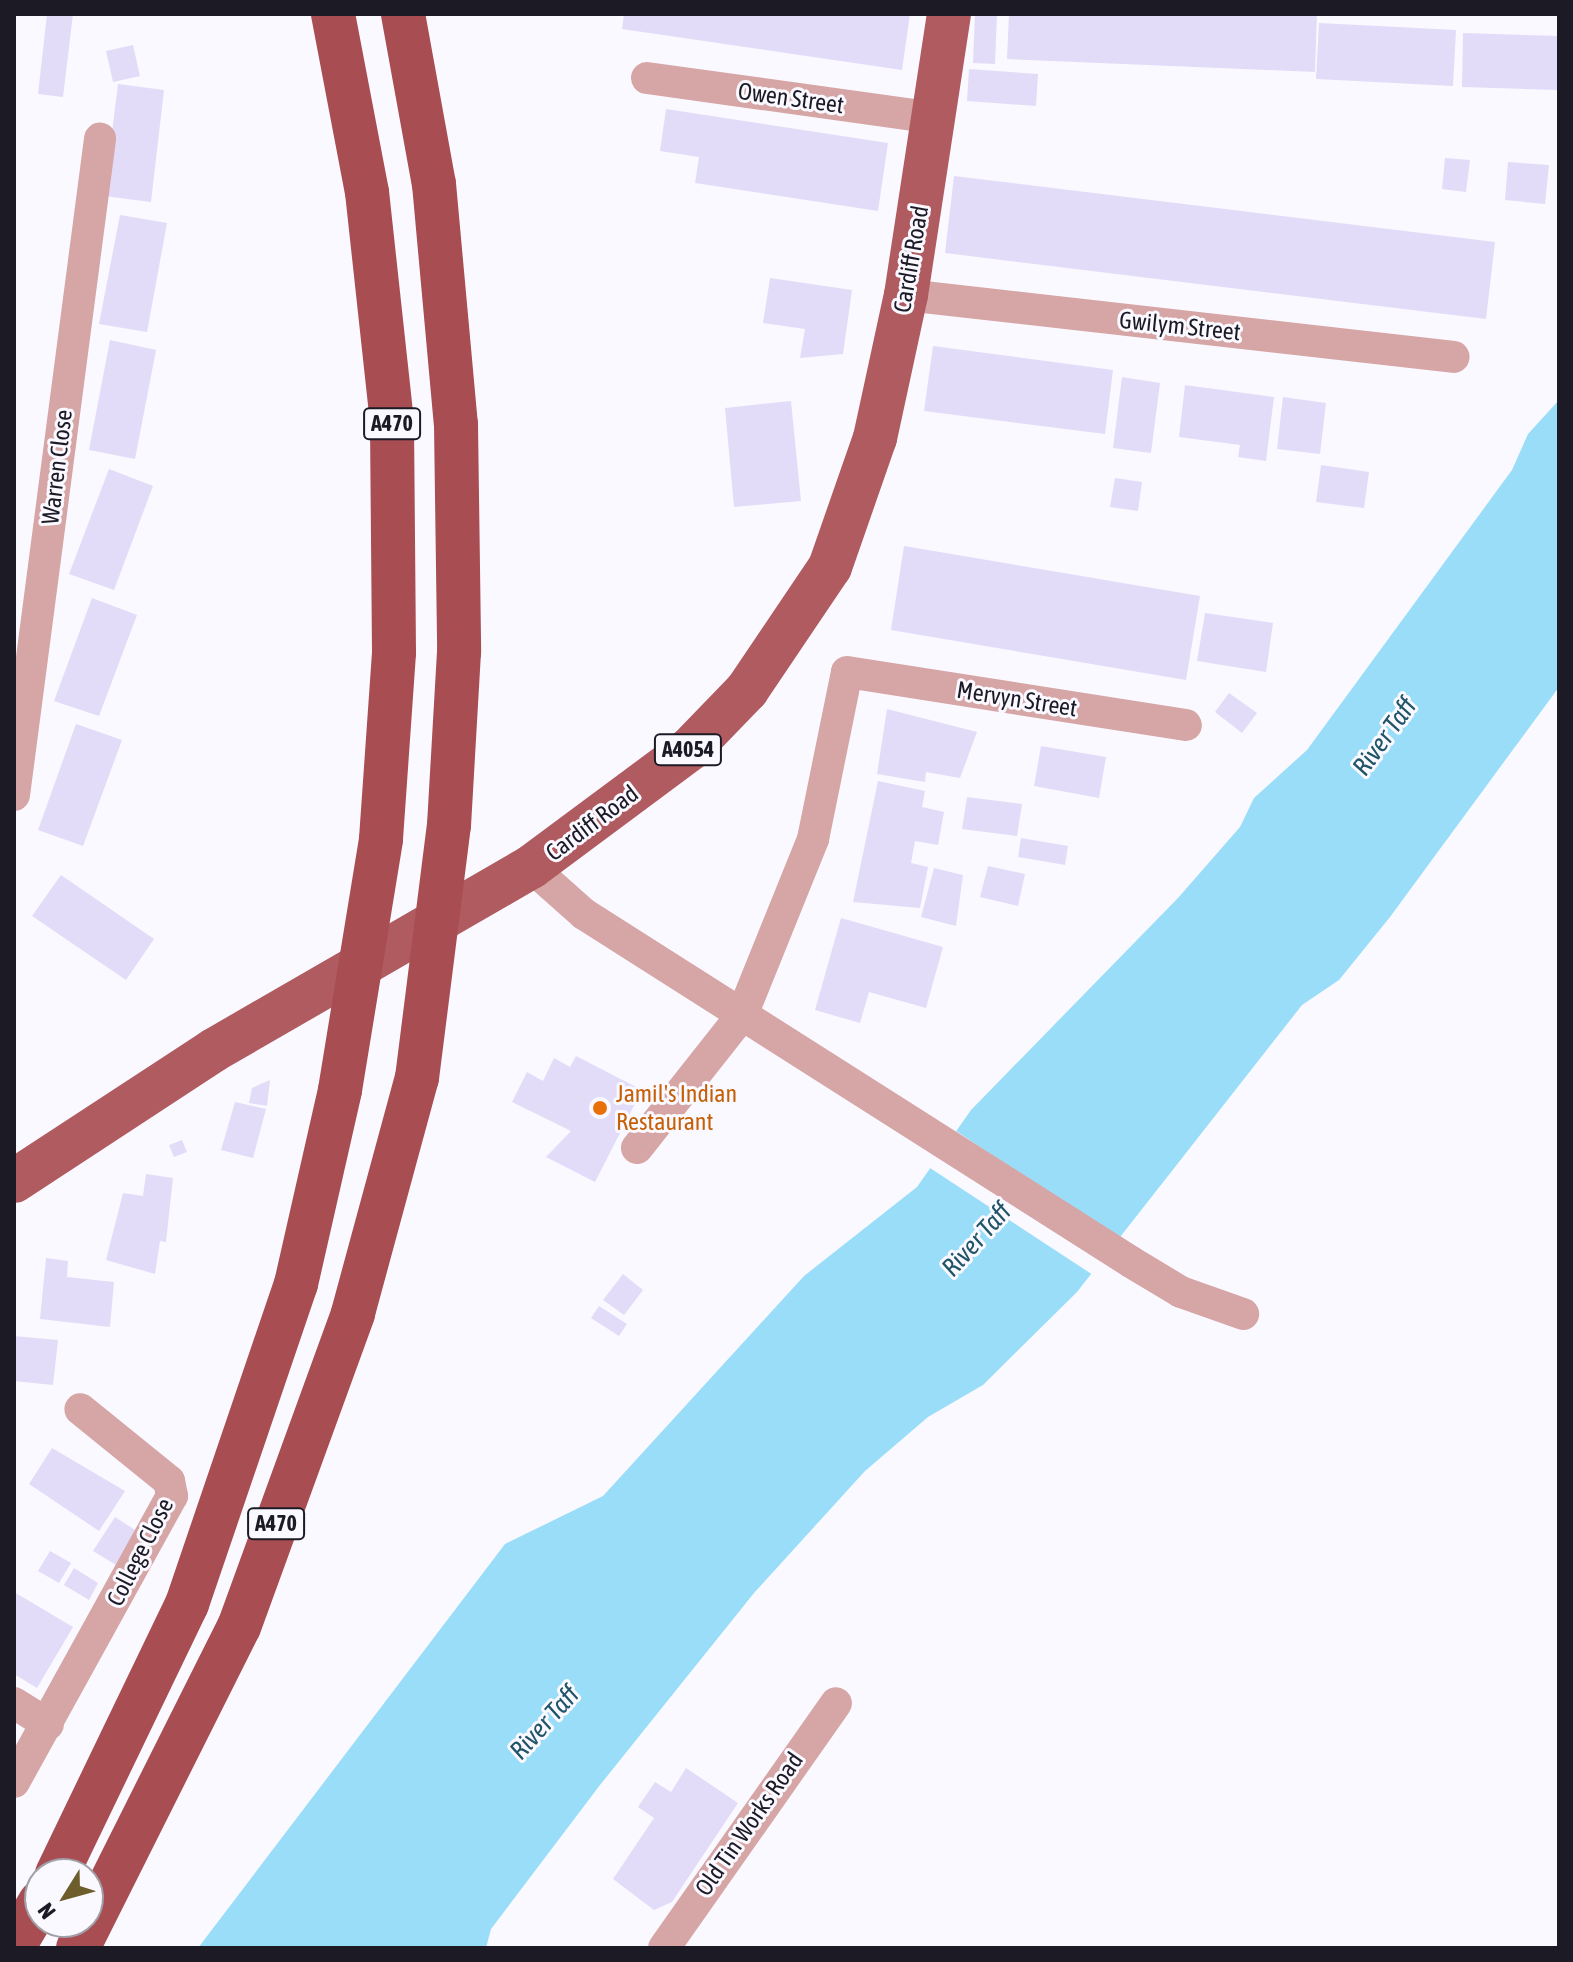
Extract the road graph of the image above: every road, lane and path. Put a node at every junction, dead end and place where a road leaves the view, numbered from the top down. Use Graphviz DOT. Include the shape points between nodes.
graph roads {
  1 [pos="333,14"];
  2 [pos="403,14"];
  3 [pos="949,14"];
  4 [pos="647,78"];
  5 [pos="934,118"];
  6 [pos="100,139"];
  7 [pos="906,295"];
  8 [pos="1454,357"];
  9 [pos="1186,725"];
  10 [pos="14,795"];
  11 [pos="531,867"];
  12 [pos="742,1015"];
  13 [pos="637,1148"];
  14 [pos="14,1181"];
  15 [pos="1243,1314"];
  16 [pos="80,1409"];
  17 [pos="14,1703"];
  18 [pos="836,1703"];
  19 [pos="48,1724"];
  20 [pos="14,1782"];
  21 [pos="65,1858"];
  22 [pos="78,1948"];
  23 [pos="664,1948"];
  1 -- 21 [label="highway, A470, bridge" via="367,192 392,424 394,653 381,839 340,1090 296,1284 187,1604"];
  2 -- 22 [label="highway, A470, bridge" via="434,184 456,424 459,652 449,826 417,1078 353,1313 239,1627"];
  3 -- 5 [label="main road, Cardiff Road / A4054"];
  4 -- 5 [label="street, Owen Street"];
  5 -- 7 [label="main road, Cardiff Road / A4054"];
  6 -- 10 [label="street, Warren Close"];
  7 -- 8 [label="street, Gwilym Street"];
  7 -- 11 [label="main road, Cardiff Road / A4054" via="875,438 830,567 802,612 747,690 691,748"];
  9 -- 12 [label="street, Mervyn Street" via="847,672 813,839"];
  11 -- 12 [label="street" via="584,914"];
  11 -- 14 [label="main road, Cardiff Road / A4054" via="214,1050"];
  12 -- 13 [label="street"];
  12 -- 15 [label="street" via="879,1095 1181,1292"];
  16 -- 19 [label="street, College Close" via="173,1491"];
  17 -- 19 [label="street"];
  18 -- 23 [label="street, Old Tin Works Road"];
  19 -- 20 [label="street"];
}
